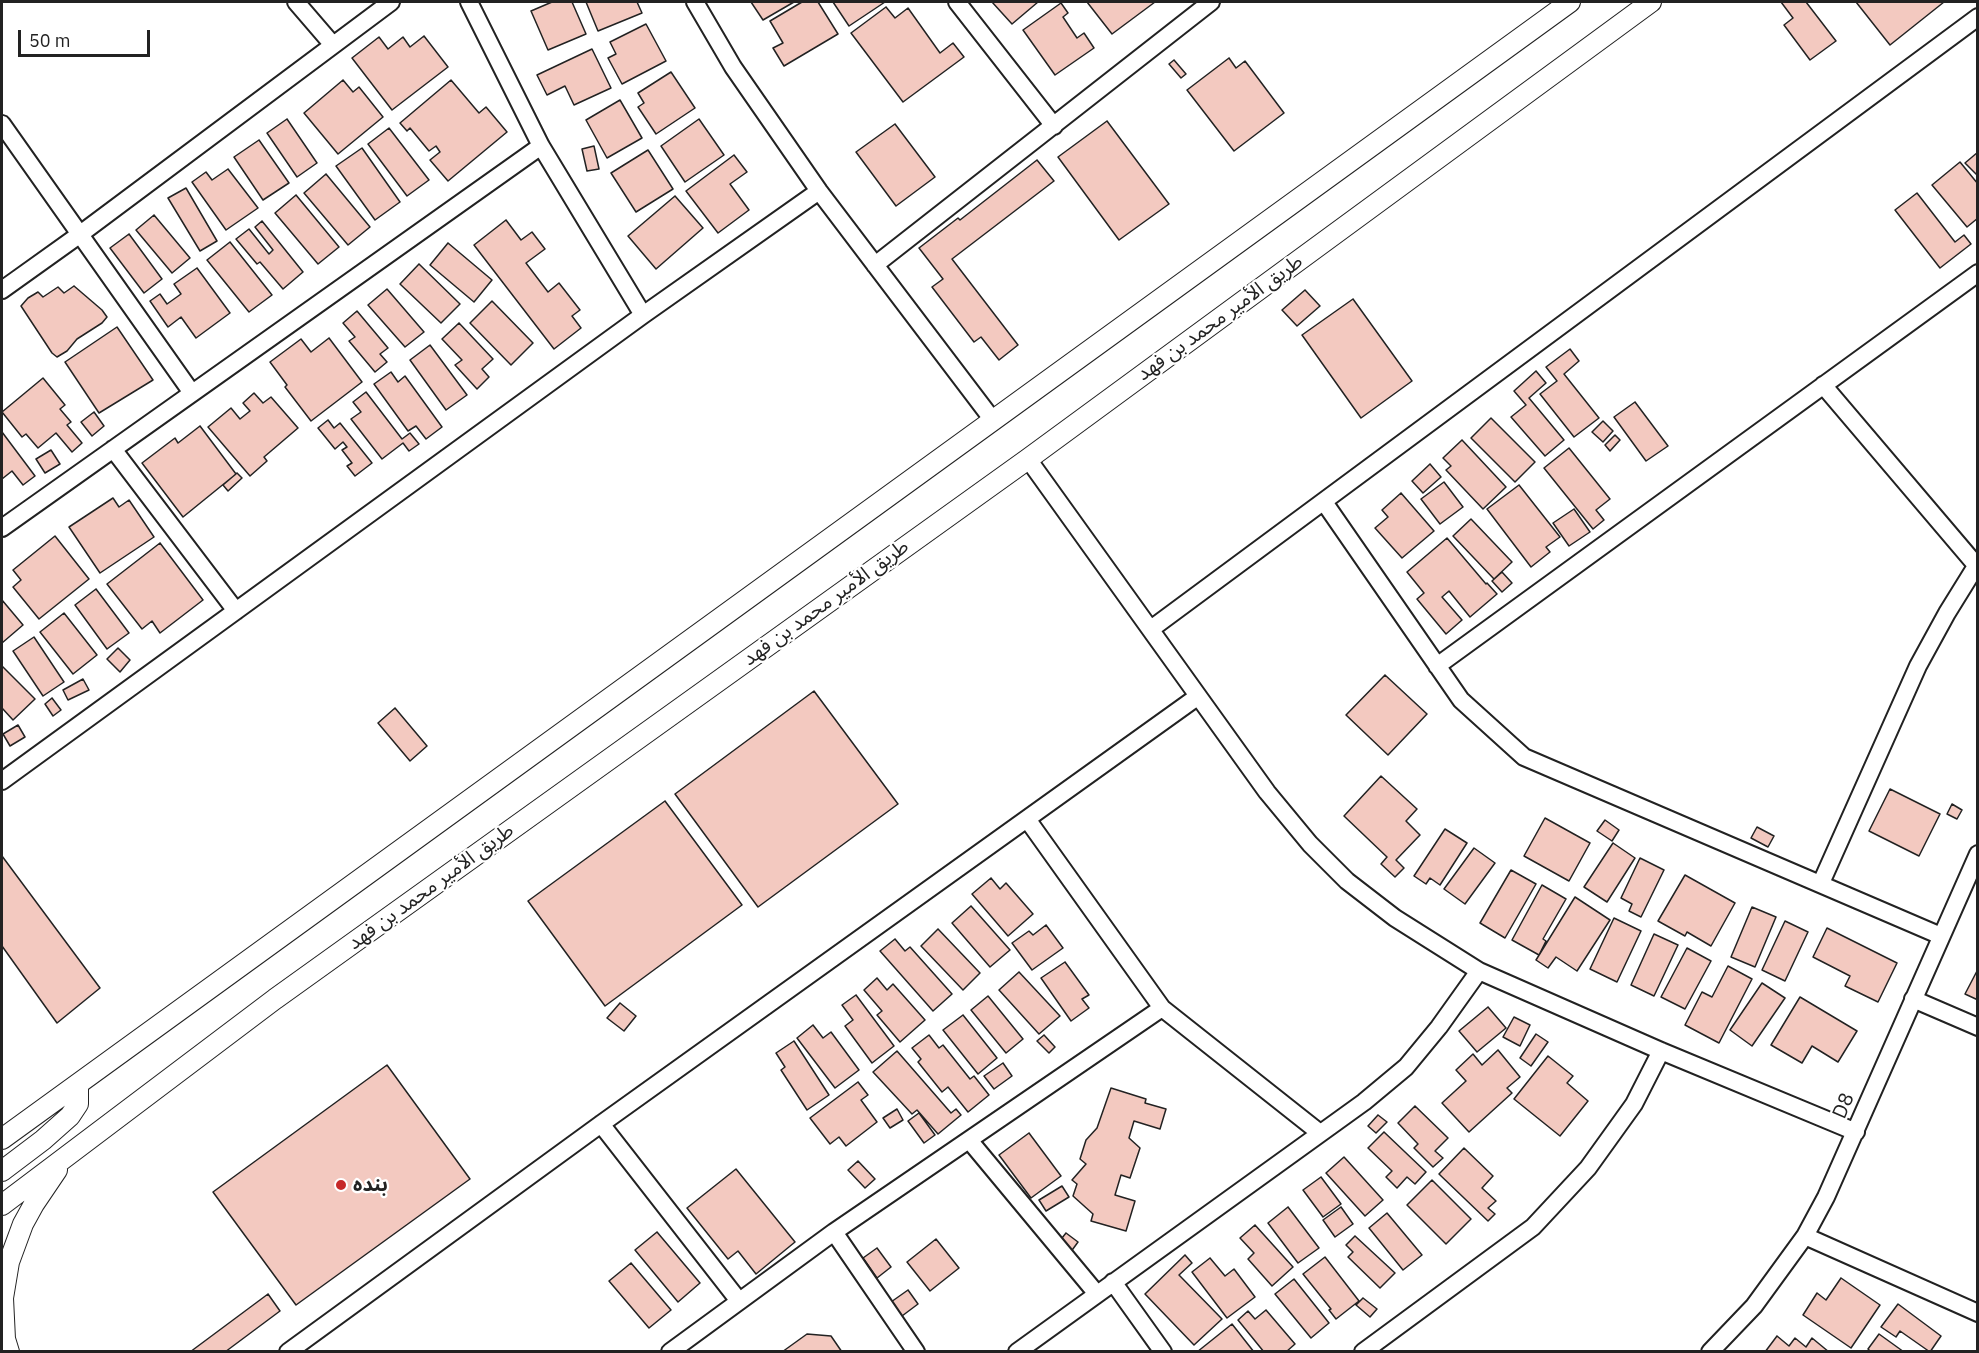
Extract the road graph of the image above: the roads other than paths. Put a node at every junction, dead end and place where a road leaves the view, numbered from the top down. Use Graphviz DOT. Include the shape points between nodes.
graph roads {
  1 [pos="296,2"];
  2 [pos="391,2"];
  3 [pos="470,2"];
  4 [pos="695,2"];
  5 [pos="957,2"];
  6 [pos="1570,2"];
  7 [pos="1651,2"];
  8 [pos="1206,3"];
  9 [pos="1977,17"];
  10 [pos="333,45"];
  11 [pos="2,124"];
  12 [pos="1054,126"];
  13 [pos="541,147"];
  14 [pos="819,191"];
  15 [pos="79,235"];
  16 [pos="875,265"];
  17 [pos="1977,273"];
  18 [pos="2,290"];
  19 [pos="643,315"];
  20 [pos="1824,385"];
  21 [pos="192,393"];
  22 [pos="992,419"];
  23 [pos="113,448"];
  24 [pos="1028,459"];
  25 [pos="1324,502"];
  26 [pos="2,528"];
  27 [pos="1977,564"];
  28 [pos="237,611"];
  29 [pos="1151,629"];
  30 [pos="1437,666"];
  31 [pos="1197,697"];
  32 [pos="2,781"];
  33 [pos="1027,819"];
  34 [pos="1977,854"];
  35 [pos="1821,884"];
  36 [pos="1941,936"];
  37 [pos="1479,971"];
  38 [pos="1913,999"];
  39 [pos="1162,1008"];
  40 [pos="1977,1027"];
  41 [pos="1661,1052"];
  42 [pos="78,1084"];
  43 [pos="600,1124"];
  44 [pos="1856,1132"];
  45 [pos="1320,1133"];
  46 [pos="2,1138"];
  47 [pos="969,1140"];
  48 [pos="64,1158"];
  49 [pos="2,1171"];
  50 [pos="2,1205"];
  51 [pos="834,1232"];
  52 [pos="1805,1236"];
  53 [pos="1113,1282"];
  54 [pos="1098,1294"];
  55 [pos="739,1301"];
  56 [pos="1977,1313"];
  57 [pos="9,1352"];
  58 [pos="288,1352"];
  59 [pos="670,1352"];
  60 [pos="916,1352"];
  61 [pos="1017,1352"];
  62 [pos="1162,1352"];
  63 [pos="1363,1352"];
  64 [pos="1710,1352"];
  1 -- 10 [label="street"];
  2 -- 10 [label="street"];
  3 -- 13 [label="street"];
  4 -- 14 [label="street" via="733,67"];
  5 -- 12 [label="street"];
  6 -- 22 [label="street"];
  7 -- 24 [label="street, طريق الأمير محمد بن فهد"];
  8 -- 12 [label="street"];
  9 -- 25 [label="street"];
  10 -- 15 [label="street"];
  11 -- 15 [label="street"];
  12 -- 16 [label="street"];
  13 -- 19 [label="street"];
  13 -- 21 [label="street"];
  14 -- 16 [label="street"];
  14 -- 19 [label="street"];
  15 -- 18 [label="street"];
  15 -- 21 [label="street"];
  16 -- 22 [label="street"];
  17 -- 20 [label="street"];
  19 -- 28 [label="street"];
  20 -- 27 [label="street"];
  20 -- 30 [label="street"];
  21 -- 23 [label="street"];
  22 -- 42 [label="street"];
  23 -- 26 [label="street"];
  23 -- 28 [label="street"];
  24 -- 29 [label="street"];
  24 -- 48 [label="street, طريق الأمير محمد بن فهد" via="274,999"];
  25 -- 29 [label="street"];
  25 -- 30 [label="street"];
  27 -- 35 [label="street" via="1918,666"];
  28 -- 32 [label="street"];
  29 -- 31 [label="street"];
  30 -- 35 [label="street" via="1461,700 1524,757"];
  31 -- 33 [label="street"];
  31 -- 37 [label="street" via="1274,801 1347,881 1395,918"];
  33 -- 39 [label="street"];
  33 -- 43 [label="street"];
  34 -- 36 [label="street, D8"];
  35 -- 36 [label="street"];
  36 -- 38 [label="street, D8"];
  37 -- 41 [label="street"];
  37 -- 45 [label="street" via="1406,1067"];
  38 -- 40 [label="street"];
  38 -- 44 [label="street, D8"];
  39 -- 45 [label="street"];
  39 -- 47 [label="street"];
  41 -- 44 [label="street"];
  41 -- 63 [label="street" via="1634,1104 1588,1168 1533,1227"];
  42 -- 46 [label="street"];
  42 -- 49 [label="street" via="78,1104 70,1116"];
  43 -- 55 [label="street"];
  43 -- 58 [label="street"];
  44 -- 52 [label="street, D8"];
  45 -- 53 [label="street"];
  47 -- 51 [label="street"];
  47 -- 54 [label="street"];
  48 -- 50 [label="street, طريق الأمير محمد بن فهد"];
  48 -- 57 [label="street" via="34,1204 9,1262 3,1298"];
  51 -- 55 [label="street"];
  51 -- 60 [label="street"];
  52 -- 56 [label="street"];
  52 -- 64 [label="street, D8" via="1754,1306"];
  53 -- 54 [label="street"];
  53 -- 62 [label="street"];
  54 -- 61 [label="street"];
  55 -- 59 [label="street"];
}
